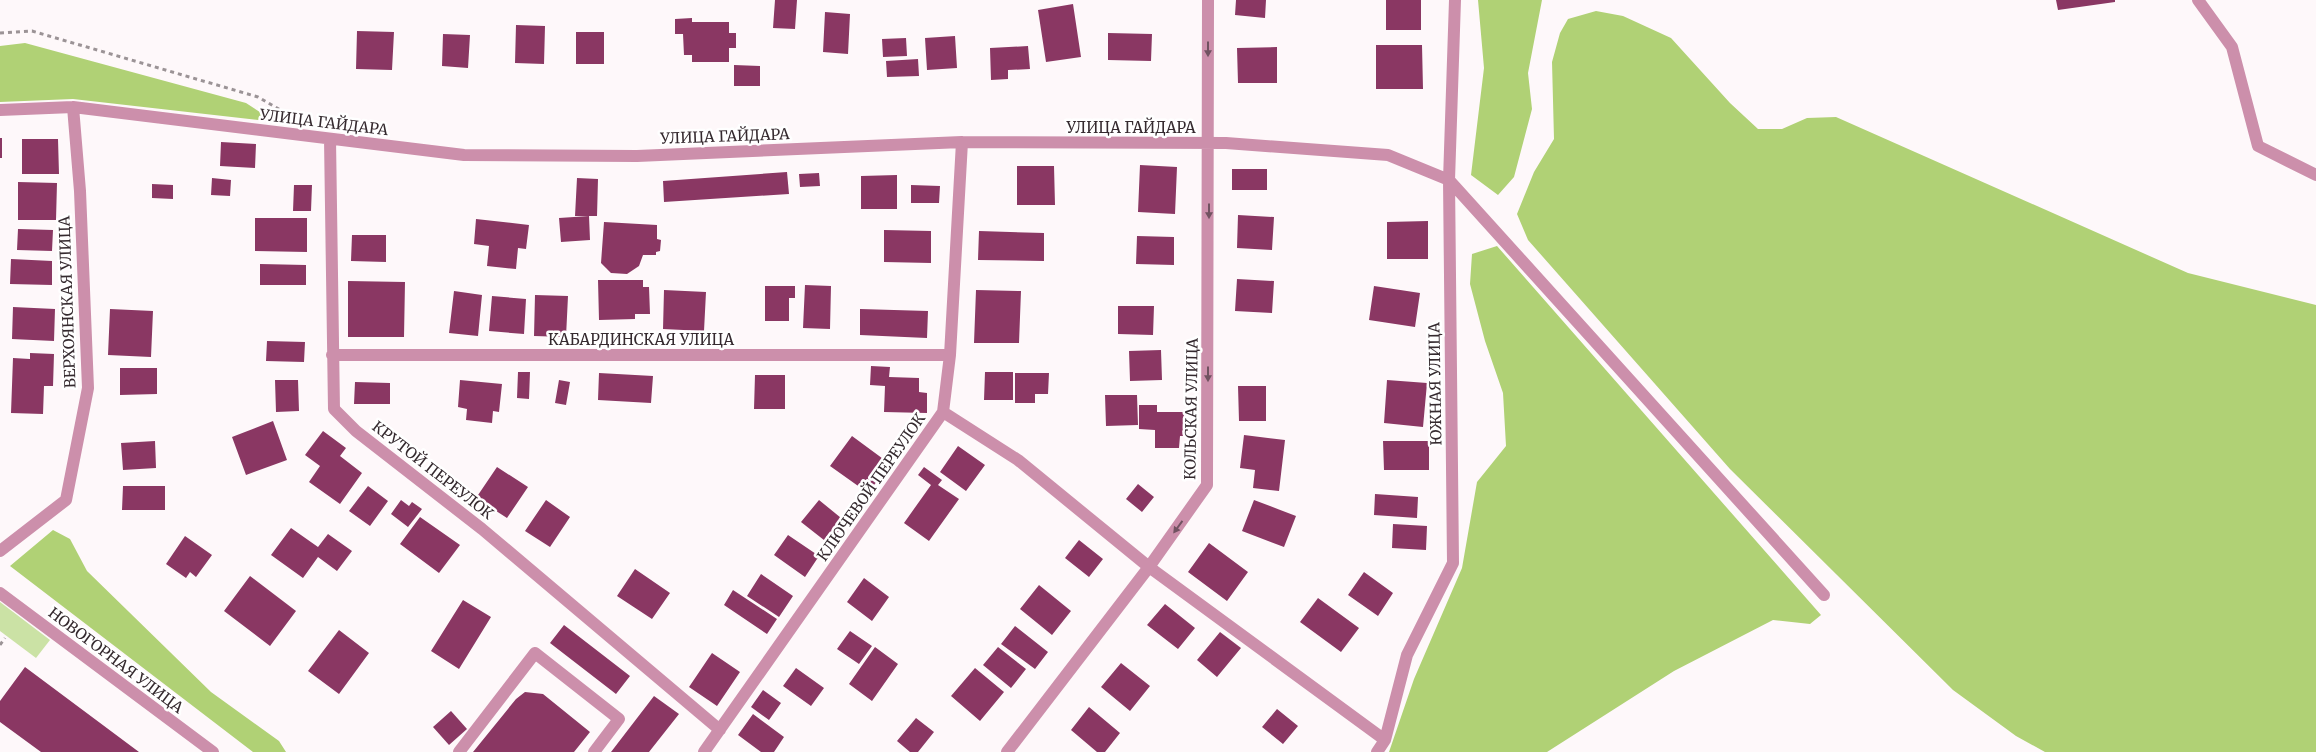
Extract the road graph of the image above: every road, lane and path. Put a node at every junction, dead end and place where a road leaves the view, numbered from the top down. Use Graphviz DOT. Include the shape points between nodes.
graph roads {
  1 [pos="1208,0"];
  2 [pos="1455,0"];
  3 [pos="2198,0"];
  4 [pos="0,33"];
  5 [pos="73,107"];
  6 [pos="0,110"];
  7 [pos="290,116"];
  8 [pos="330,139"];
  9 [pos="962,142"];
  10 [pos="1209,143"];
  11 [pos="2316,175"];
  12 [pos="1449,180"];
  13 [pos="332,355"];
  14 [pos="950,355"];
  15 [pos="943,412"];
  16 [pos="0,551"];
  17 [pos="1149,567"];
  18 [pos="0,593"];
  19 [pos="1824,595"];
  20 [pos="5,638"];
  21 [pos="0,645"];
  22 [pos="720,730"];
  23 [pos="1385,740"];
  24 [pos="213,752"];
  25 [pos="459,752"];
  26 [pos="594,752"];
  27 [pos="704,752"];
  28 [pos="1006,752"];
  29 [pos="1377,752"];
  1 -- 10 [label="street, КОЛЬСКАЯ УЛИЦА, one-way"];
  2 -- 12 [label="street, ЮЖНАЯ УЛИЦА"];
  3 -- 11 [label="street" via="2232,47 2258,146"];
  4 -- 7 [label="path" via="32,31 258,97"];
  5 -- 6 [label="street, УЛИЦА ГАЙДАРА"];
  5 -- 8 [label="street, УЛИЦА ГАЙДАРА"];
  5 -- 16 [label="street, ВЕРХОЯНСКАЯ УЛИЦА" via="80,191 88,388 66,500"];
  8 -- 9 [label="street, УЛИЦА ГАЙДАРА" via="464,155 637,156"];
  8 -- 13 [label="street, КРУТОЙ ПЕРЕУЛОК"];
  9 -- 10 [label="street, УЛИЦА ГАЙДАРА"];
  9 -- 14 [label="street, КЛЮЧЕВОЙ ПЕРЕУЛОК"];
  10 -- 12 [label="street, УЛИЦА ГАЙДАРА" via="1388,155"];
  10 -- 17 [label="street, КОЛЬСКАЯ УЛИЦА, one-way" via="1207,485"];
  12 -- 19 [label="street"];
  12 -- 23 [label="street, ЮЖНАЯ УЛИЦА" via="1453,563 1407,655"];
  13 -- 14 [label="street, КАБАРДИНСКАЯ УЛИЦА"];
  13 -- 22 [label="street, КРУТОЙ ПЕРЕУЛОК" via="334,409 356,431 482,529"];
  14 -- 15 [label="street, КЛЮЧЕВОЙ ПЕРЕУЛОК"];
  15 -- 17 [label="street" via="1018,460"];
  15 -- 22 [label="street, КЛЮЧЕВОЙ ПЕРЕУЛОК"];
  17 -- 23 [label="street"];
  17 -- 28 [label="street, КОЛЬСКАЯ УЛИЦА"];
  18 -- 24 [label="street, НОВОГОРНАЯ УЛИЦА"];
  20 -- 21 [label="path"];
  22 -- 27 [label="street, КЛЮЧЕВОЙ ПЕРЕУЛОК"];
  23 -- 29 [label="street, ЮЖНАЯ УЛИЦА"];
  25 -- 26 [label="street" via="536,653 619,719"];
}
